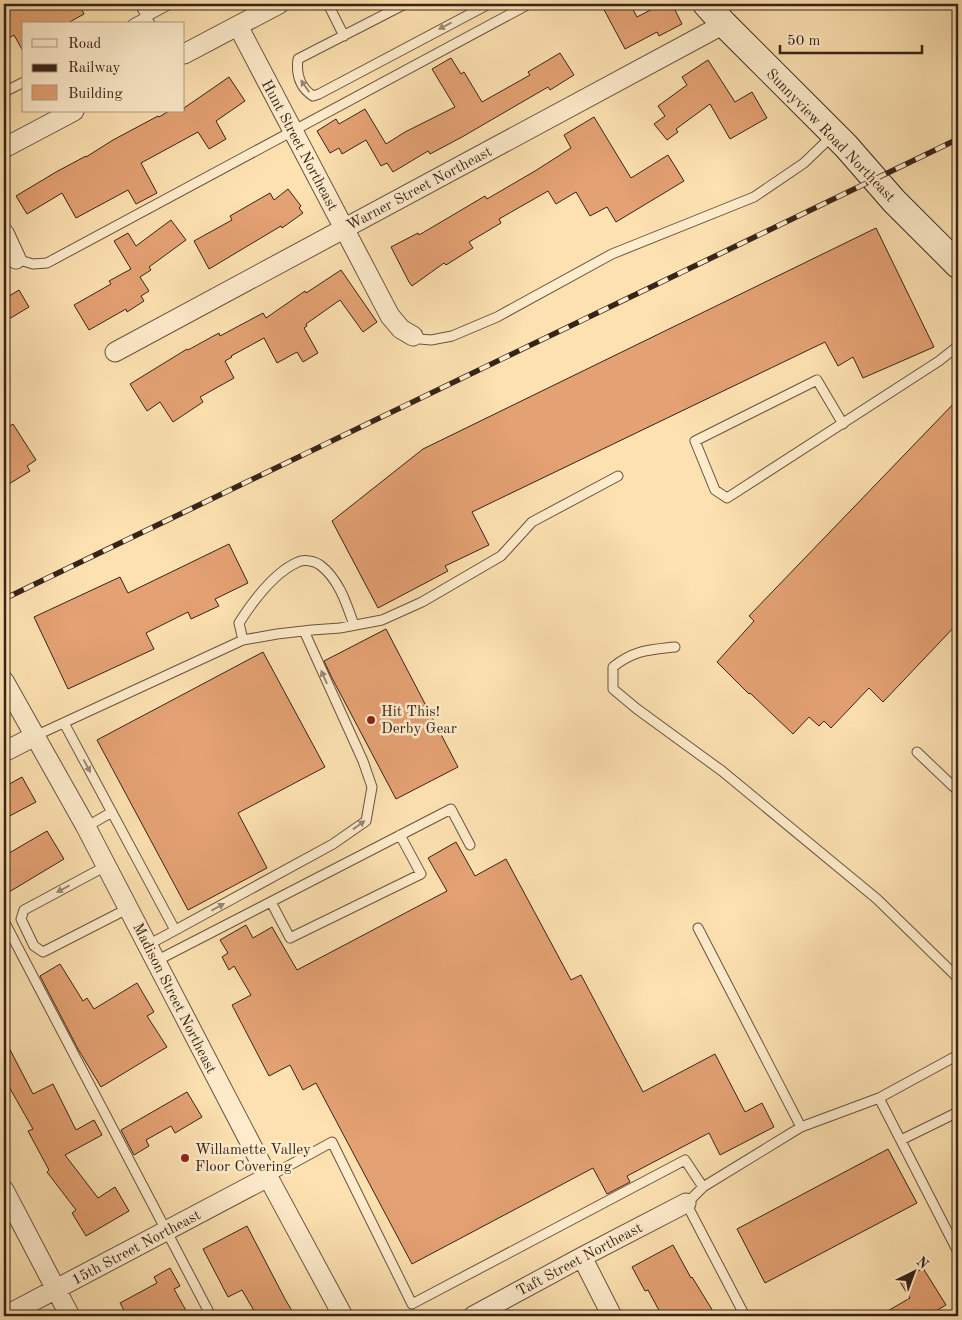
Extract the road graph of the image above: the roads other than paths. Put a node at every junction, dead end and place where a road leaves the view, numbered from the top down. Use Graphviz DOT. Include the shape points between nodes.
graph roads {
  1 [pos="140,4"];
  2 [pos="170,4"];
  3 [pos="279,4"];
  4 [pos="328,4"];
  5 [pos="404,4"];
  6 [pos="489,4"];
  7 [pos="529,4"];
  8 [pos="706,4"];
  9 [pos="148,20"];
  10 [pos="724,24"];
  11 [pos="238,26"];
  12 [pos="344,36"];
  13 [pos="185,53"];
  14 [pos="22,83"];
  15 [pos="4,92"];
  16 [pos="72,112"];
  17 [pos="293,130"];
  18 [pos="834,134"];
  19 [pos="4,148"];
  20 [pos="345,228"];
  21 [pos="4,233"];
  22 [pos="16,259"];
  23 [pos="958,264"];
  24 [pos="413,336"];
  25 [pos="958,346"];
  26 [pos="116,352"];
  27 [pos="843,424"];
  28 [pos="618,476"];
  29 [pos="354,625"];
  30 [pos="304,631"];
  31 [pos="243,640"];
  32 [pos="675,647"];
  33 [pos="4,681"];
  34 [pos="64,723"];
  35 [pos="35,736"];
  36 [pos="4,752"];
  37 [pos="916,752"];
  38 [pos="958,791"];
  39 [pos="112,812"];
  40 [pos="86,827"];
  41 [pos="400,835"];
  42 [pos="470,845"];
  43 [pos="106,866"];
  44 [pos="271,902"];
  45 [pos="129,908"];
  46 [pos="4,921"];
  47 [pos="698,928"];
  48 [pos="176,930"];
  49 [pos="152,953"];
  50 [pos="958,978"];
  51 [pos="958,1055"];
  52 [pos="879,1098"];
  53 [pos="958,1112"];
  54 [pos="801,1127"];
  55 [pos="901,1140"];
  56 [pos="268,1178"];
  57 [pos="702,1187"];
  58 [pos="4,1190"];
  59 [pos="686,1203"];
  60 [pos="166,1232"];
  61 [pos="958,1252"];
  62 [pos="582,1257"];
  63 [pos="56,1289"];
  64 [pos="5,1316"];
  65 [pos="70,1316"];
  66 [pos="211,1316"];
  67 [pos="343,1316"];
  68 [pos="476,1316"];
  69 [pos="612,1316"];
  70 [pos="745,1316"];
  1 -- 9 [label="lane"];
  2 -- 9 [label="lane"];
  3 -- 11 [label="street"];
  4 -- 12 [label="lane"];
  5 -- 12 [label="lane"];
  6 -- 12 [label="lane, one-way" via="313,96 300,82 298,59"];
  7 -- 17 [label="lane"];
  8 -- 10 [label="main road, Sunnyview Road Northeast"];
  10 -- 18 [label="main road, Sunnyview Road Northeast"];
  10 -- 20 [label="street, Warner Street Northeast"];
  11 -- 13 [label="street"];
  11 -- 17 [label="street, Hunt Street Northeast"];
  14 -- 15 [label="lane"];
  16 -- 19 [label="street"];
  17 -- 20 [label="street, Hunt Street Northeast"];
  17 -- 22 [label="lane" via="47,263 33,264"];
  18 -- 23 [label="main road, Sunnyview Road Northeast" via="894,201"];
  18 -- 24 [label="lane" via="804,163 754,197 612,254 497,317 452,336 432,340"];
  20 -- 24 [label="street, Hunt Street Northeast" via="390,316 401,329"];
  20 -- 26 [label="street, Warner Street Northeast"];
  21 -- 22 [label="street"];
  25 -- 27 [label="lane"];
  27 -- 27 [label="lane" via="727,498 715,490 695,441 817,380"];
  28 -- 29 [label="lane" via="532,522 501,556 422,602 382,620"];
  29 -- 30 [label="lane"];
  29 -- 31 [label="lane" via="342,594 329,574 316,562 300,561 281,573 246,611 239,622"];
  30 -- 31 [label="lane"];
  48 -- 30 [label="lane, one-way" via="333,844 366,820 372,787"];
  31 -- 34 [label="lane"];
  32 -- 50 [label="lane" via="645,650 625,657 613,667 612,688 722,771 877,899"];
  33 -- 35 [label="street, Madison Street Northeast"];
  34 -- 35 [label="lane"];
  34 -- 39 [label="lane, one-way"];
  35 -- 36 [label="street"];
  35 -- 40 [label="street, Madison Street Northeast"];
  37 -- 38 [label="lane"];
  39 -- 40 [label="lane"];
  39 -- 48 [label="lane"];
  40 -- 43 [label="street, Madison Street Northeast"];
  41 -- 42 [label="lane" via="451,809"];
  41 -- 44 [label="lane"];
  41 -- 44 [label="lane" via="421,874 290,938"];
  43 -- 45 [label="street, Madison Street Northeast"];
  43 -- 45 [label="lane, one-way" via="24,910 20,919 34,946 43,952"];
  44 -- 49 [label="lane"];
  45 -- 49 [label="street, Madison Street Northeast"];
  46 -- 60 [label="lane"];
  47 -- 54 [label="lane"];
  48 -- 49 [label="lane"];
  49 -- 56 [label="street, Madison Street Northeast"];
  51 -- 52 [label="lane"];
  52 -- 54 [label="lane"];
  52 -- 55 [label="lane"];
  53 -- 55 [label="lane"];
  54 -- 57 [label="lane"];
  55 -- 61 [label="lane"];
  56 -- 57 [label="lane" via="332,1142 412,1304 685,1160"];
  56 -- 60 [label="street, 15th Street Northeast"];
  56 -- 67 [label="street, Madison Street Northeast"];
  57 -- 59 [label="lane"];
  58 -- 63 [label="street"];
  59 -- 62 [label="street, Taft Street Northeast"];
  59 -- 70 [label="lane"];
  60 -- 63 [label="street, 15th Street Northeast"];
  60 -- 66 [label="lane"];
  62 -- 68 [label="street, Taft Street Northeast"];
  62 -- 69 [label="street"];
  63 -- 64 [label="street, 15th Street Northeast"];
  63 -- 65 [label="street"];
}
